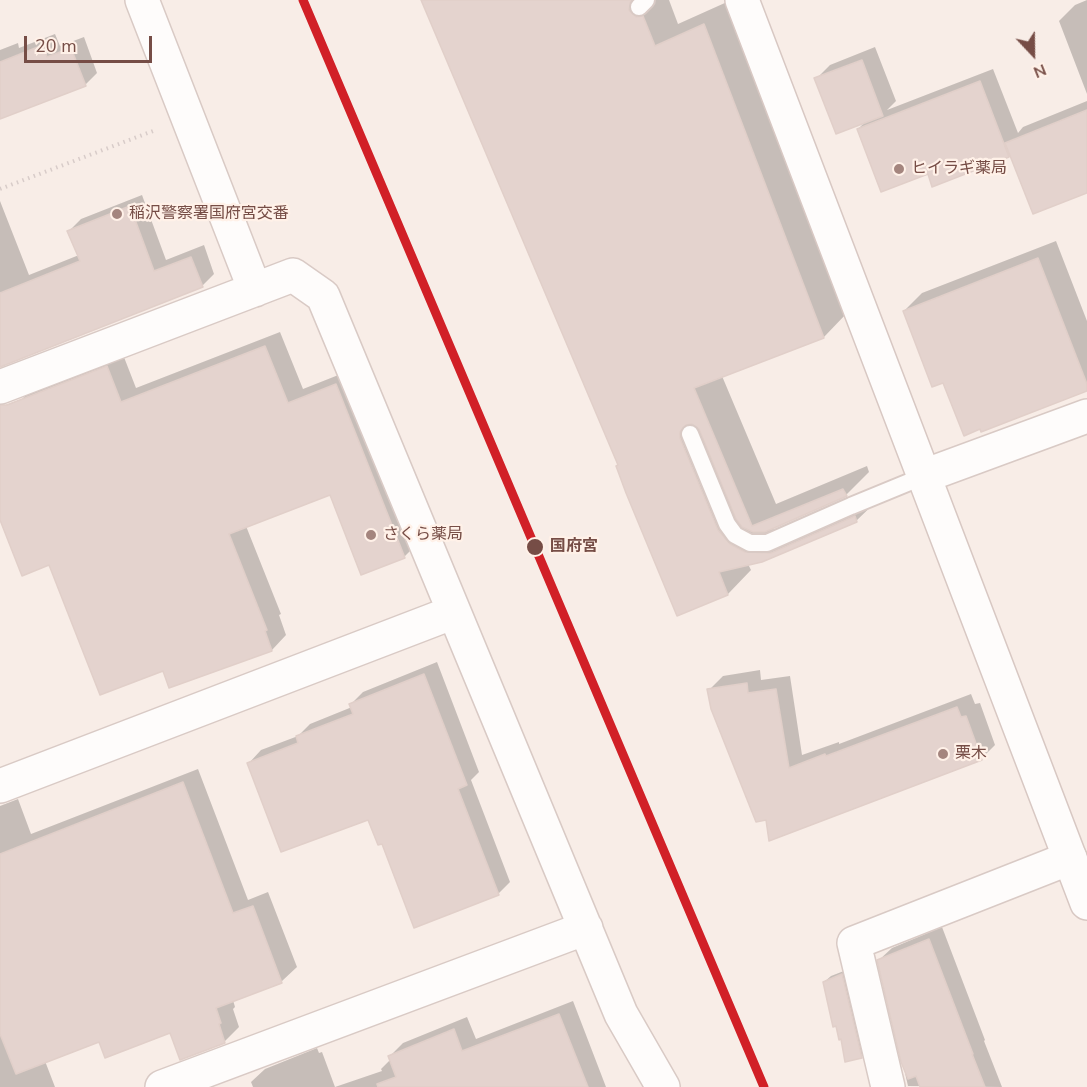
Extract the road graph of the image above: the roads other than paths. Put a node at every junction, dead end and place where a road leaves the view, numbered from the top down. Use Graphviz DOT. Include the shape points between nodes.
graph roads {
  1 [pos="142,0"];
  2 [pos="742,0"];
  3 [pos="255,290"];
  4 [pos="0,387"];
  5 [pos="1087,416"];
  6 [pos="690,434"];
  7 [pos="924,476"];
  8 [pos="454,612"];
  9 [pos="0,786"];
  10 [pos="1070,858"];
  11 [pos="1087,903"];
  12 [pos="586,928"];
  13 [pos="162,1087"];
  14 [pos="663,1087"];
  15 [pos="888,1087"];
  1 -- 3 [label="street"];
  2 -- 7 [label="street"];
  3 -- 4 [label="street"];
  3 -- 8 [label="street" via="293,275 323,296"];
  5 -- 7 [label="street"];
  6 -- 7 [label="lane" via="727,524 735,535 750,543 767,543"];
  7 -- 10 [label="street"];
  8 -- 9 [label="street"];
  8 -- 12 [label="street"];
  10 -- 11 [label="street"];
  10 -- 15 [label="street" via="854,943"];
  12 -- 13 [label="street"];
  12 -- 14 [label="street" via="621,1014"];
}
